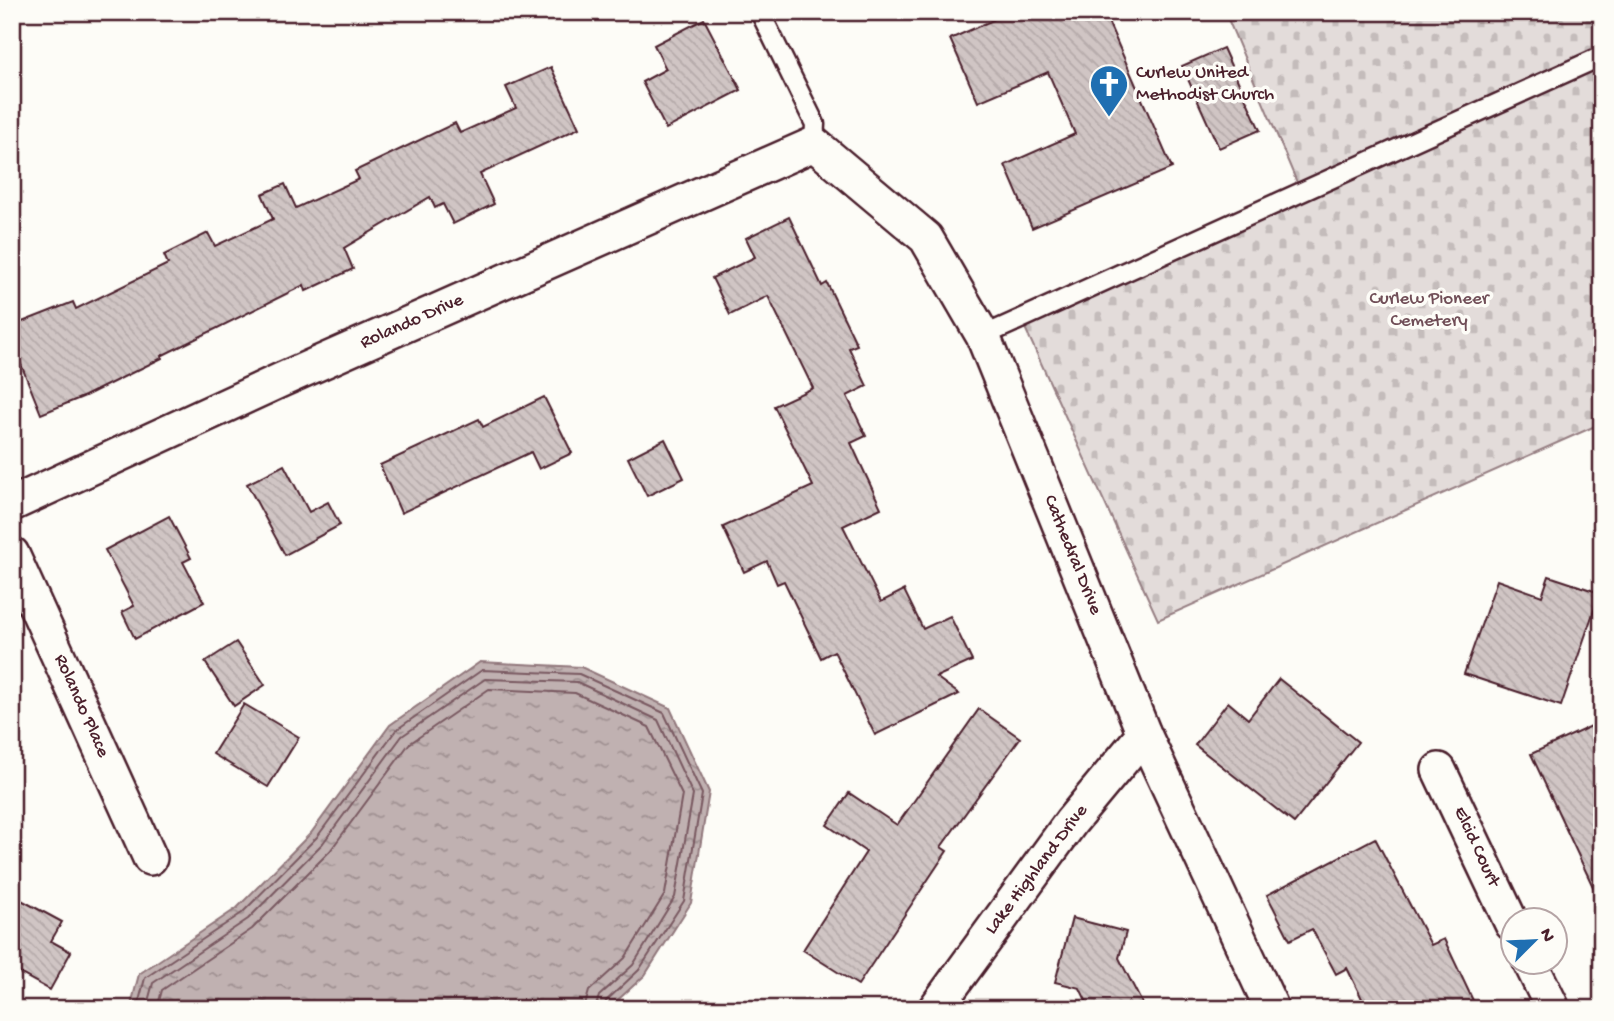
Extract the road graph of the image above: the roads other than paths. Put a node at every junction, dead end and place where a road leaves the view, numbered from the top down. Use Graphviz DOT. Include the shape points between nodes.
graph roads {
  1 [pos="760,12"];
  2 [pos="1602,57"];
  3 [pos="814,145"];
  4 [pos="983,336"];
  5 [pos="12,504"];
  6 [pos="12,554"];
  7 [pos="1144,734"];
  8 [pos="1439,770"];
  9 [pos="150,858"];
  10 [pos="1504,906"];
  11 [pos="1537,976"];
  12 [pos="935,1009"];
  13 [pos="1272,1009"];
  14 [pos="1553,1009"];
  1 -- 3 [label="lane" via="816,124"];
  2 -- 4 [label="lane"];
  3 -- 4 [label="street, Cathedral Drive" via="926,238"];
  3 -- 5 [label="street, Rolando Drive"];
  4 -- 7 [label="street, Cathedral Drive"];
  6 -- 9 [label="street, Rolando Place"];
  7 -- 12 [label="street, Lake Highland Drive" via="1071,822"];
  7 -- 13 [label="street, Cathedral Drive"];
  8 -- 10 [label="street, Elcid Court"];
  11 -- 14 [label="street"];
}
